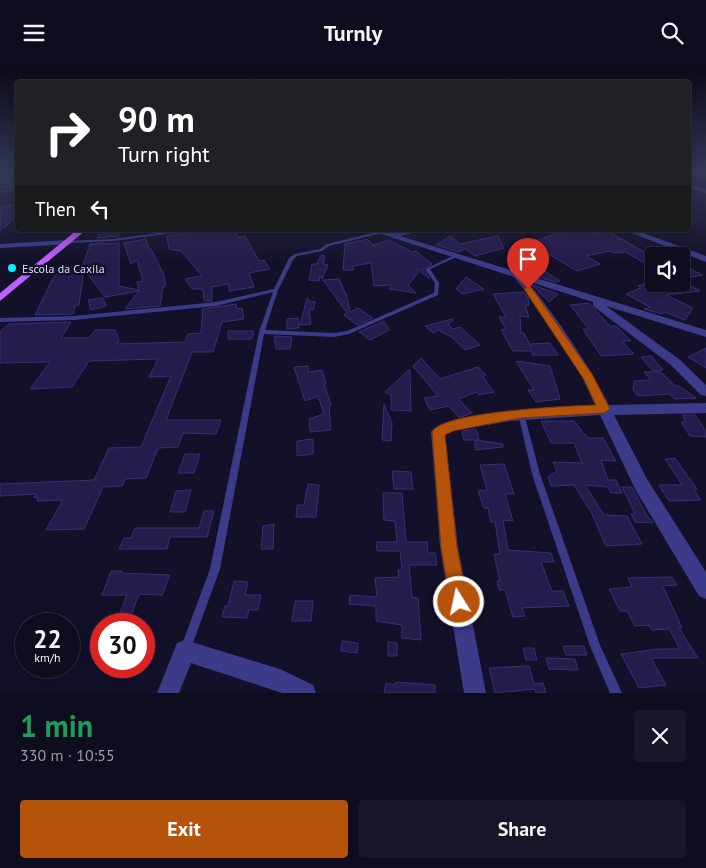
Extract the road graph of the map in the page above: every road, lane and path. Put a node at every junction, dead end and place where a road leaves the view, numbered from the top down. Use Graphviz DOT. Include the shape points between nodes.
graph roads {
  1 [pos="80,232"];
  2 [pos="174,232"];
  3 [pos="374,232"];
  4 [pos="380,232"];
  5 [pos="409,232"];
  6 [pos="633,232"];
  7 [pos="391,235"];
  8 [pos="68,242"];
  9 [pos="0,246"];
  10 [pos="457,256"];
  11 [pos="706,259"];
  12 [pos="517,275"];
  13 [pos="276,290"];
  14 [pos="0,298"];
  15 [pos="591,299"];
  16 [pos="0,320"];
  17 [pos="262,332"];
  18 [pos="706,334"];
  19 [pos="706,391"];
  20 [pos="706,408"];
  21 [pos="604,409"];
  22 [pos="521,413"];
  23 [pos="706,589"];
  24 [pos="185,651"];
  25 [pos="168,693"];
  26 [pos="304,693"];
  27 [pos="475,693"];
  28 [pos="616,693"];
  1 -- 8 [label="main road"];
  2 -- 8 [label="lane"];
  3 -- 13 [label="lane" via="296,255"];
  4 -- 7 [label="street"];
  5 -- 7 [label="street"];
  6 -- 11 [label="street"];
  7 -- 10 [label="street"];
  8 -- 9 [label="street"];
  8 -- 14 [label="main road"];
  10 -- 12 [label="street"];
  10 -- 17 [label="lane" via="427,269 437,283 436,294 349,332 334,335"];
  12 -- 15 [label="street"];
  12 -- 21 [label="street" via="578,360"];
  13 -- 16 [label="lane" via="216,304 74,319"];
  13 -- 17 [label="lane"];
  15 -- 18 [label="street"];
  15 -- 19 [label="street" via="675,362"];
  17 -- 24 [label="lane" via="215,569"];
  20 -- 21 [label="street" via="658,411"];
  21 -- 22 [label="street"];
  21 -- 23 [label="street" via="641,483"];
  22 -- 27 [label="street" via="450,426 438,432 437,437 449,547"];
  22 -- 28 [label="lane" via="536,474 595,646"];
  24 -- 25 [label="street"];
  24 -- 26 [label="street" via="280,680"];
}
